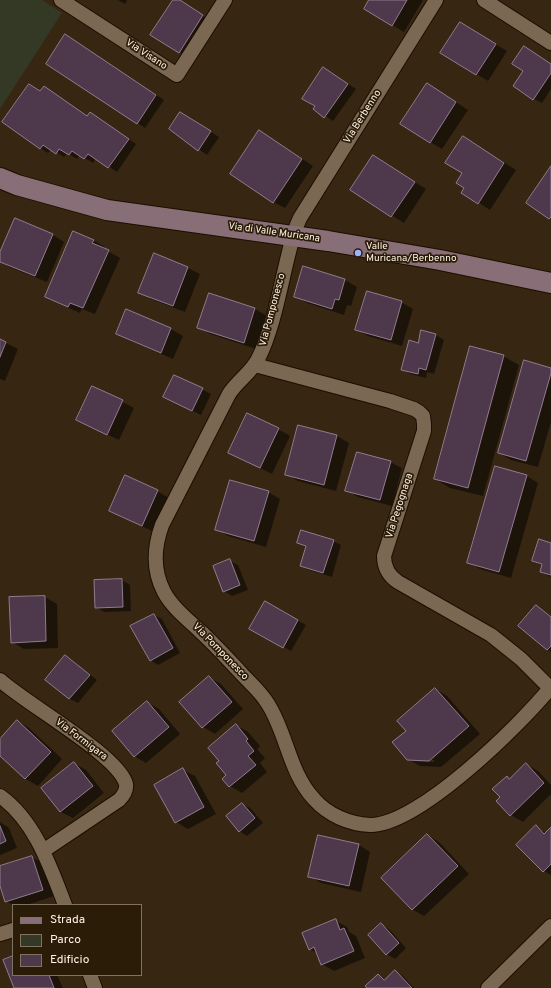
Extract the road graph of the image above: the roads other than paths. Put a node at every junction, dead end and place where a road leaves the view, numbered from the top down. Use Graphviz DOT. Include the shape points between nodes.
graph roads {
  1 [pos="61,0"];
  2 [pos="225,0"];
  3 [pos="436,0"];
  4 [pos="484,0"];
  5 [pos="551,43"];
  6 [pos="0,178"];
  7 [pos="293,236"];
  8 [pos="551,283"];
  9 [pos="256,365"];
  10 [pos="0,680"];
  11 [pos="550,688"];
  12 [pos="0,796"];
  13 [pos="43,851"];
  14 [pos="65,904"];
  15 [pos="551,926"];
  16 [pos="12,930"];
  17 [pos="0,934"];
  18 [pos="90,976"];
  19 [pos="95,988"];
  20 [pos="488,988"];
  1 -- 2 [label="street, Via Visano" via="177,75"];
  3 -- 7 [label="street, Via Berbenno" via="303,212"];
  4 -- 5 [label="street"];
  6 -- 7 [label="street, Via di Valle Muricana" via="107,210"];
  7 -- 8 [label="street, Via di Valle Muricana" via="440,260"];
  7 -- 9 [label="street, Via Pomponesco" via="268,335"];
  9 -- 11 [label="street, Via Pegognaga" via="390,401 419,412 424,420 424,431 384,556 387,571 398,582 491,635"];
  9 -- 11 [label="street, Via Pomponesco" via="229,394 166,518 155,551 156,564 163,591 171,603 267,702 293,766 313,799 332,813 353,822 377,824 398,818 445,788 475,763"];
  10 -- 13 [label="street, Via Formigara" via="104,757 120,774 125,784 124,794 119,800"];
  12 -- 13 [label="street" via="27,824"];
  13 -- 14 [label="street"];
  15 -- 20 [label="street"];
  16 -- 17 [label="street"];
  18 -- 19 [label="street"];
}
